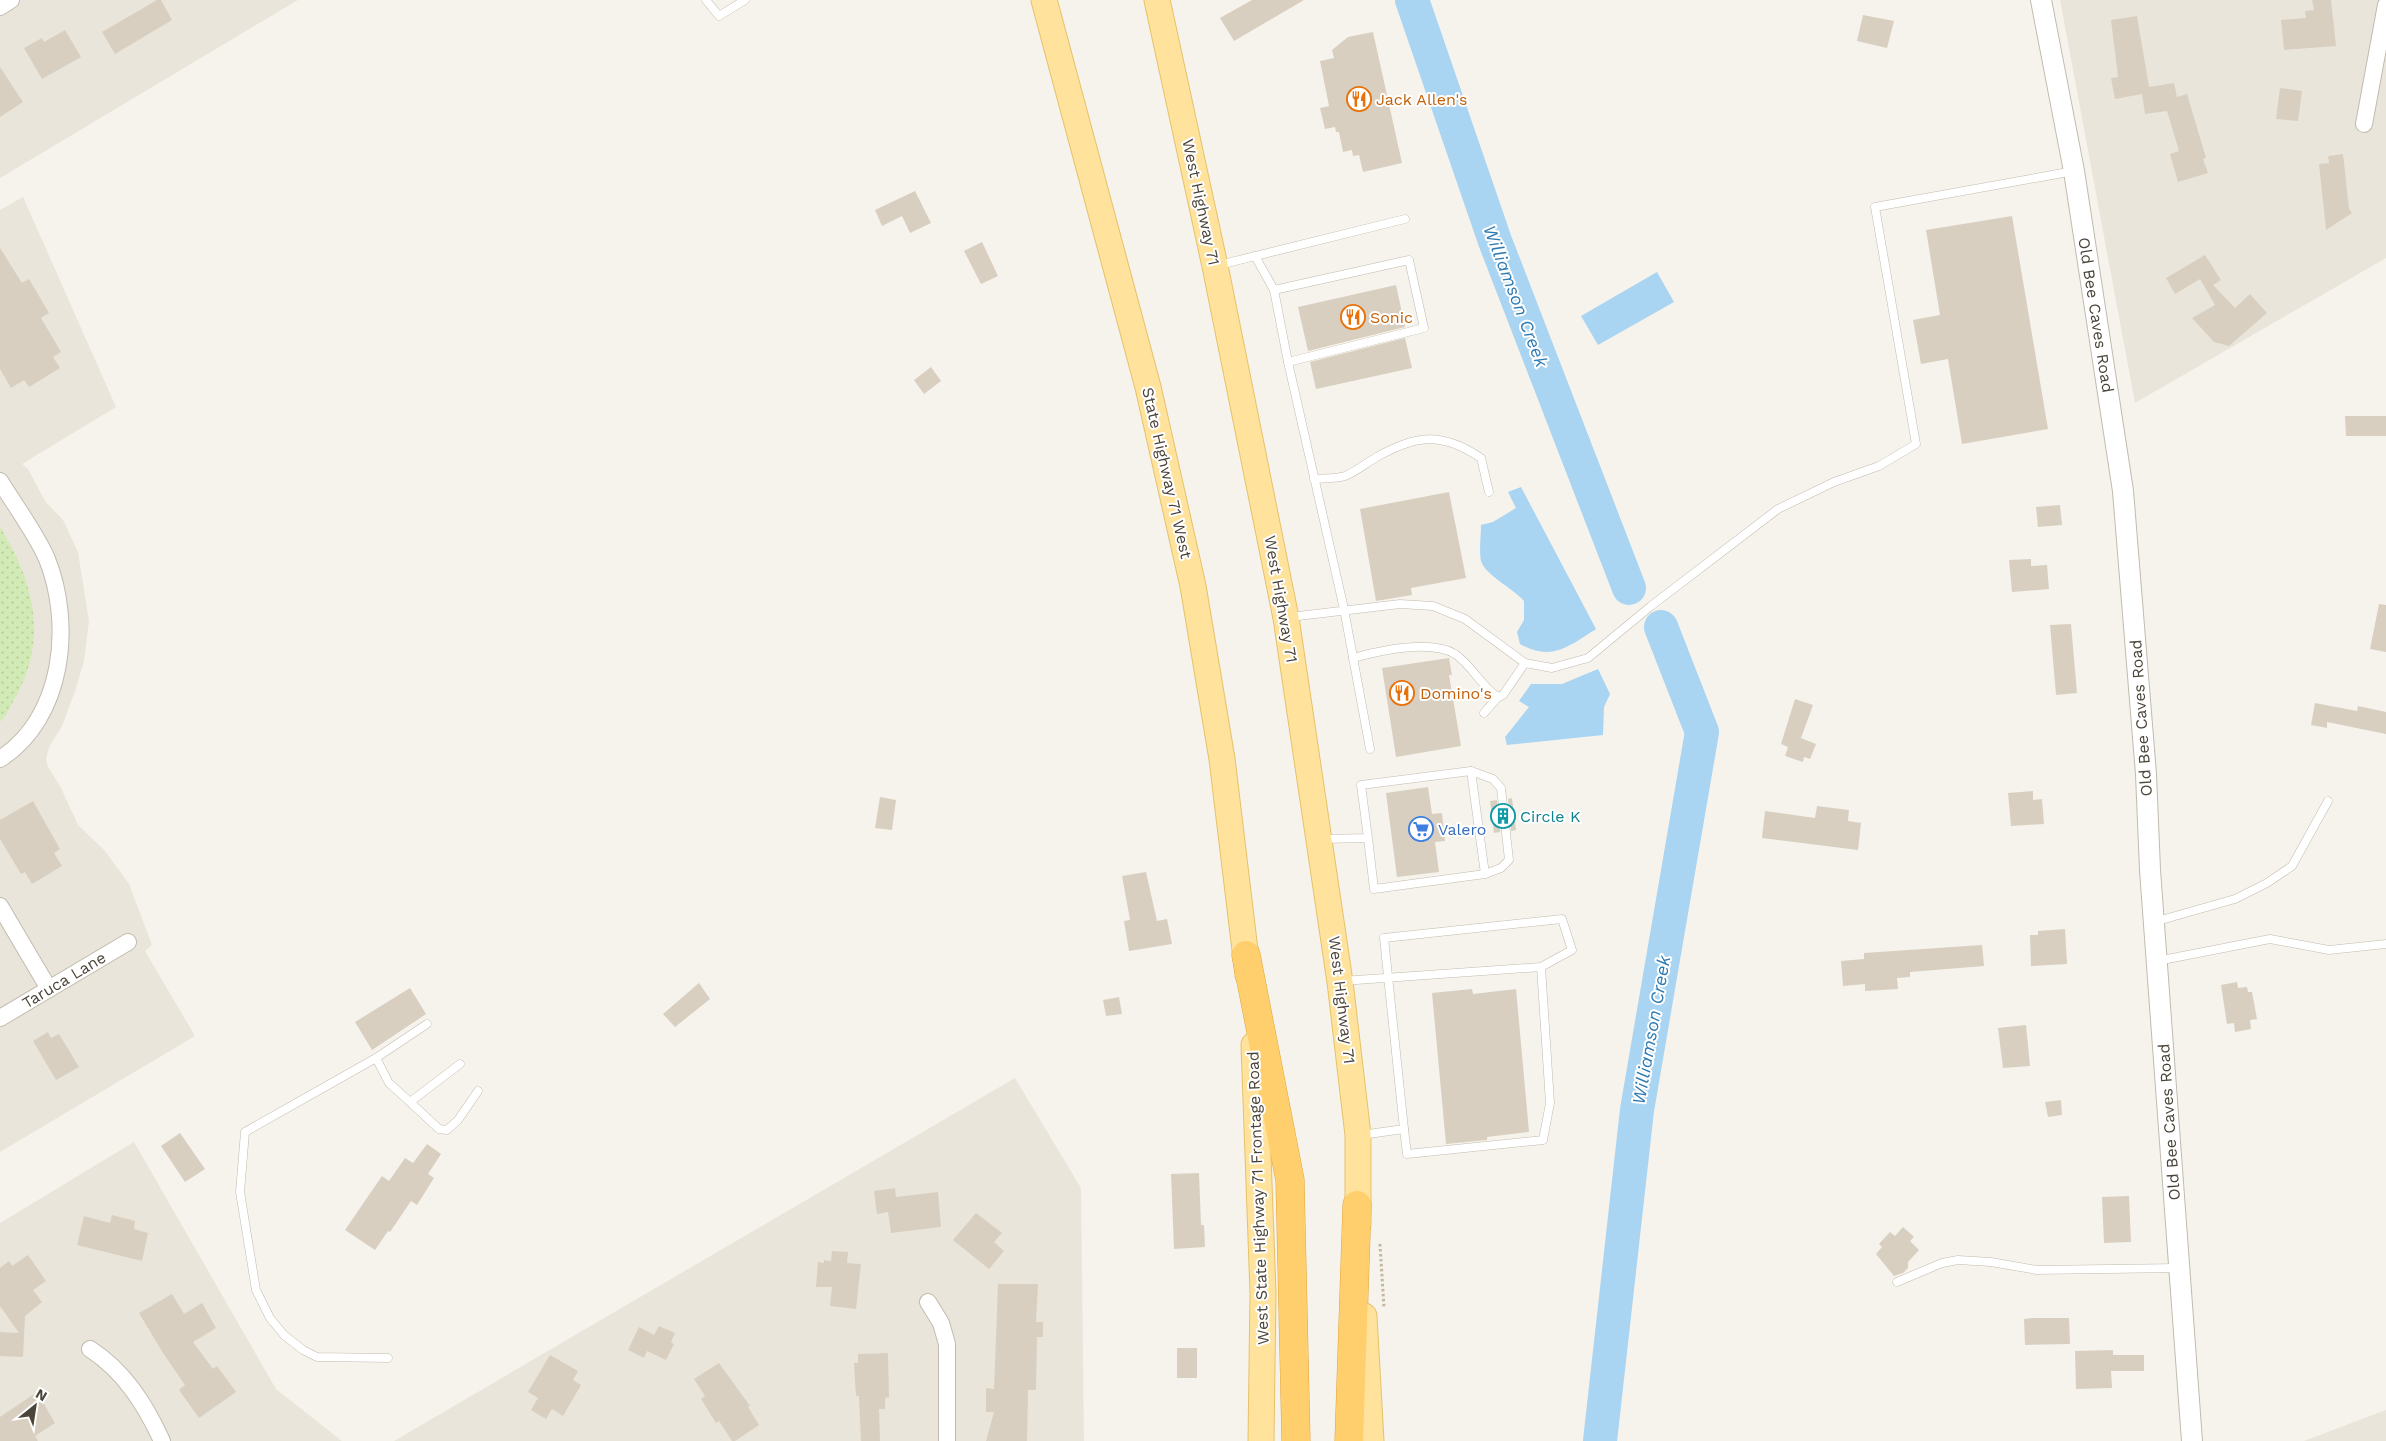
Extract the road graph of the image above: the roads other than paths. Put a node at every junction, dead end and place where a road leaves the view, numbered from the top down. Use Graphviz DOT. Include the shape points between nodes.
graph roads {
  1 [pos="11,0"];
  2 [pos="706,0"];
  3 [pos="745,0"];
  4 [pos="1044,0"];
  5 [pos="1157,0"];
  6 [pos="2042,0"];
  7 [pos="2386,5"];
  8 [pos="0,7"];
  9 [pos="2364,124"];
  10 [pos="2074,171"];
  11 [pos="1405,219"];
  12 [pos="1255,256"];
  13 [pos="1215,266"];
  14 [pos="1274,290"];
  15 [pos="1288,362"];
  16 [pos="1314,479"];
  17 [pos="0,481"];
  18 [pos="1489,492"];
  19 [pos="1344,609"];
  20 [pos="1286,618"];
  21 [pos="1353,658"];
  22 [pos="1525,663"];
  23 [pos="1498,697"];
  24 [pos="1484,713"];
  25 [pos="1370,749"];
  26 [pos="0,758"];
  27 [pos="1471,771"];
  28 [pos="2328,801"];
  29 [pos="1368,838"];
  30 [pos="1319,839"];
  31 [pos="1485,874"];
  32 [pos="0,906"];
  33 [pos="2154,922"];
  34 [pos="128,942"];
  35 [pos="2386,944"];
  36 [pos="1246,955"];
  37 [pos="2157,961"];
  38 [pos="1541,967"];
  39 [pos="1388,977"];
  40 [pos="1340,982"];
  41 [pos="49,989"];
  42 [pos="0,1018"];
  43 [pos="427,1024"];
  44 [pos="376,1058"];
  45 [pos="460,1064"];
  46 [pos="478,1091"];
  47 [pos="410,1102"];
  48 [pos="1404,1129"];
  49 [pos="1358,1135"];
  50 [pos="1357,1206"];
  51 [pos="2180,1268"];
  52 [pos="1897,1282"];
  53 [pos="928,1302"];
  54 [pos="90,1349"];
  55 [pos="388,1358"];
  56 [pos="162,1441"];
  57 [pos="947,1441"];
  58 [pos="1261,1441"];
  59 [pos="1296,1441"];
  60 [pos="1349,1441"];
  61 [pos="1371,1441"];
  62 [pos="2192,1441"];
  1 -- 8 [label="street"];
  2 -- 3 [label="lane" via="719,16"];
  4 -- 36 [label="main road, State Highway 71 West" via="1148,387 1193,586 1222,759"];
  5 -- 13 [label="main road, West Highway 71"];
  6 -- 10 [label="street, Old Bee Caves Road"];
  7 -- 9 [label="street"];
  10 -- 22 [label="lane" via="1874,207 1916,444 1879,466 1834,482 1778,509 1588,658 1552,668"];
  10 -- 33 [label="street, Old Bee Caves Road" via="2123,491 2146,774"];
  11 -- 12 [label="lane"];
  12 -- 13 [label="lane"];
  12 -- 14 [label="lane"];
  13 -- 20 [label="main road, West Highway 71"];
  14 -- 15 [label="lane"];
  14 -- 15 [label="lane" via="1409,260 1424,328"];
  15 -- 16 [label="lane"];
  16 -- 18 [label="lane" via="1344,476 1402,444 1426,439 1447,440 1464,446 1481,458"];
  16 -- 19 [label="lane"];
  17 -- 26 [label="street" via="46,558 60,602 60,650 51,694 33,728"];
  19 -- 20 [label="lane"];
  19 -- 21 [label="lane"];
  19 -- 22 [label="lane" via="1400,604 1432,606 1465,619"];
  20 -- 30 [label="main road, West Highway 71"];
  21 -- 23 [label="lane" via="1382,650 1428,647 1454,654"];
  21 -- 25 [label="lane"];
  22 -- 23 [label="lane" via="1503,695"];
  23 -- 24 [label="lane"];
  27 -- 29 [label="lane" via="1361,786"];
  27 -- 31 [label="lane"];
  27 -- 31 [label="lane" via="1494,779 1501,788 1509,860 1501,868"];
  28 -- 33 [label="lane" via="2292,866 2235,899"];
  29 -- 30 [label="lane"];
  29 -- 31 [label="lane" via="1374,888"];
  30 -- 40 [label="main road, West Highway 71"];
  32 -- 41 [label="street"];
  33 -- 37 [label="street, Old Bee Caves Road"];
  34 -- 41 [label="street, Taruca Lane"];
  35 -- 37 [label="lane" via="2329,950 2270,938"];
  36 -- 58 [label="main road, West State Highway 71 Frontage Road" via="1255,1051 1263,1292"];
  36 -- 59 [label="highway" via="1290,1180"];
  37 -- 51 [label="street, Old Bee Caves Road"];
  38 -- 39 [label="lane"];
  38 -- 39 [label="lane" via="1572,950 1562,919 1384,938"];
  38 -- 48 [label="lane" via="1550,1103 1543,1140 1407,1154"];
  39 -- 40 [label="lane"];
  39 -- 48 [label="lane"];
  40 -- 49 [label="main road, West Highway 71"];
  41 -- 42 [label="street, Taruca Lane"];
  43 -- 44 [label="lane"];
  44 -- 47 [label="lane" via="389,1083"];
  44 -- 55 [label="lane" via="245,1132 240,1192 256,1290 270,1318 284,1335 317,1357"];
  45 -- 47 [label="lane"];
  46 -- 47 [label="lane" via="447,1130 439,1129"];
  48 -- 49 [label="lane"];
  49 -- 50 [label="main road, West Highway 71"];
  50 -- 60 [label="highway"];
  50 -- 61 [label="main road, West Highway 71"];
  51 -- 52 [label="lane" via="2037,1270 1958,1260 1942,1263"];
  51 -- 62 [label="street, Old Bee Caves Road"];
  53 -- 57 [label="street" via="941,1323 948,1344"];
  54 -- 56 [label="street" via="109,1361 126,1378"];
}
